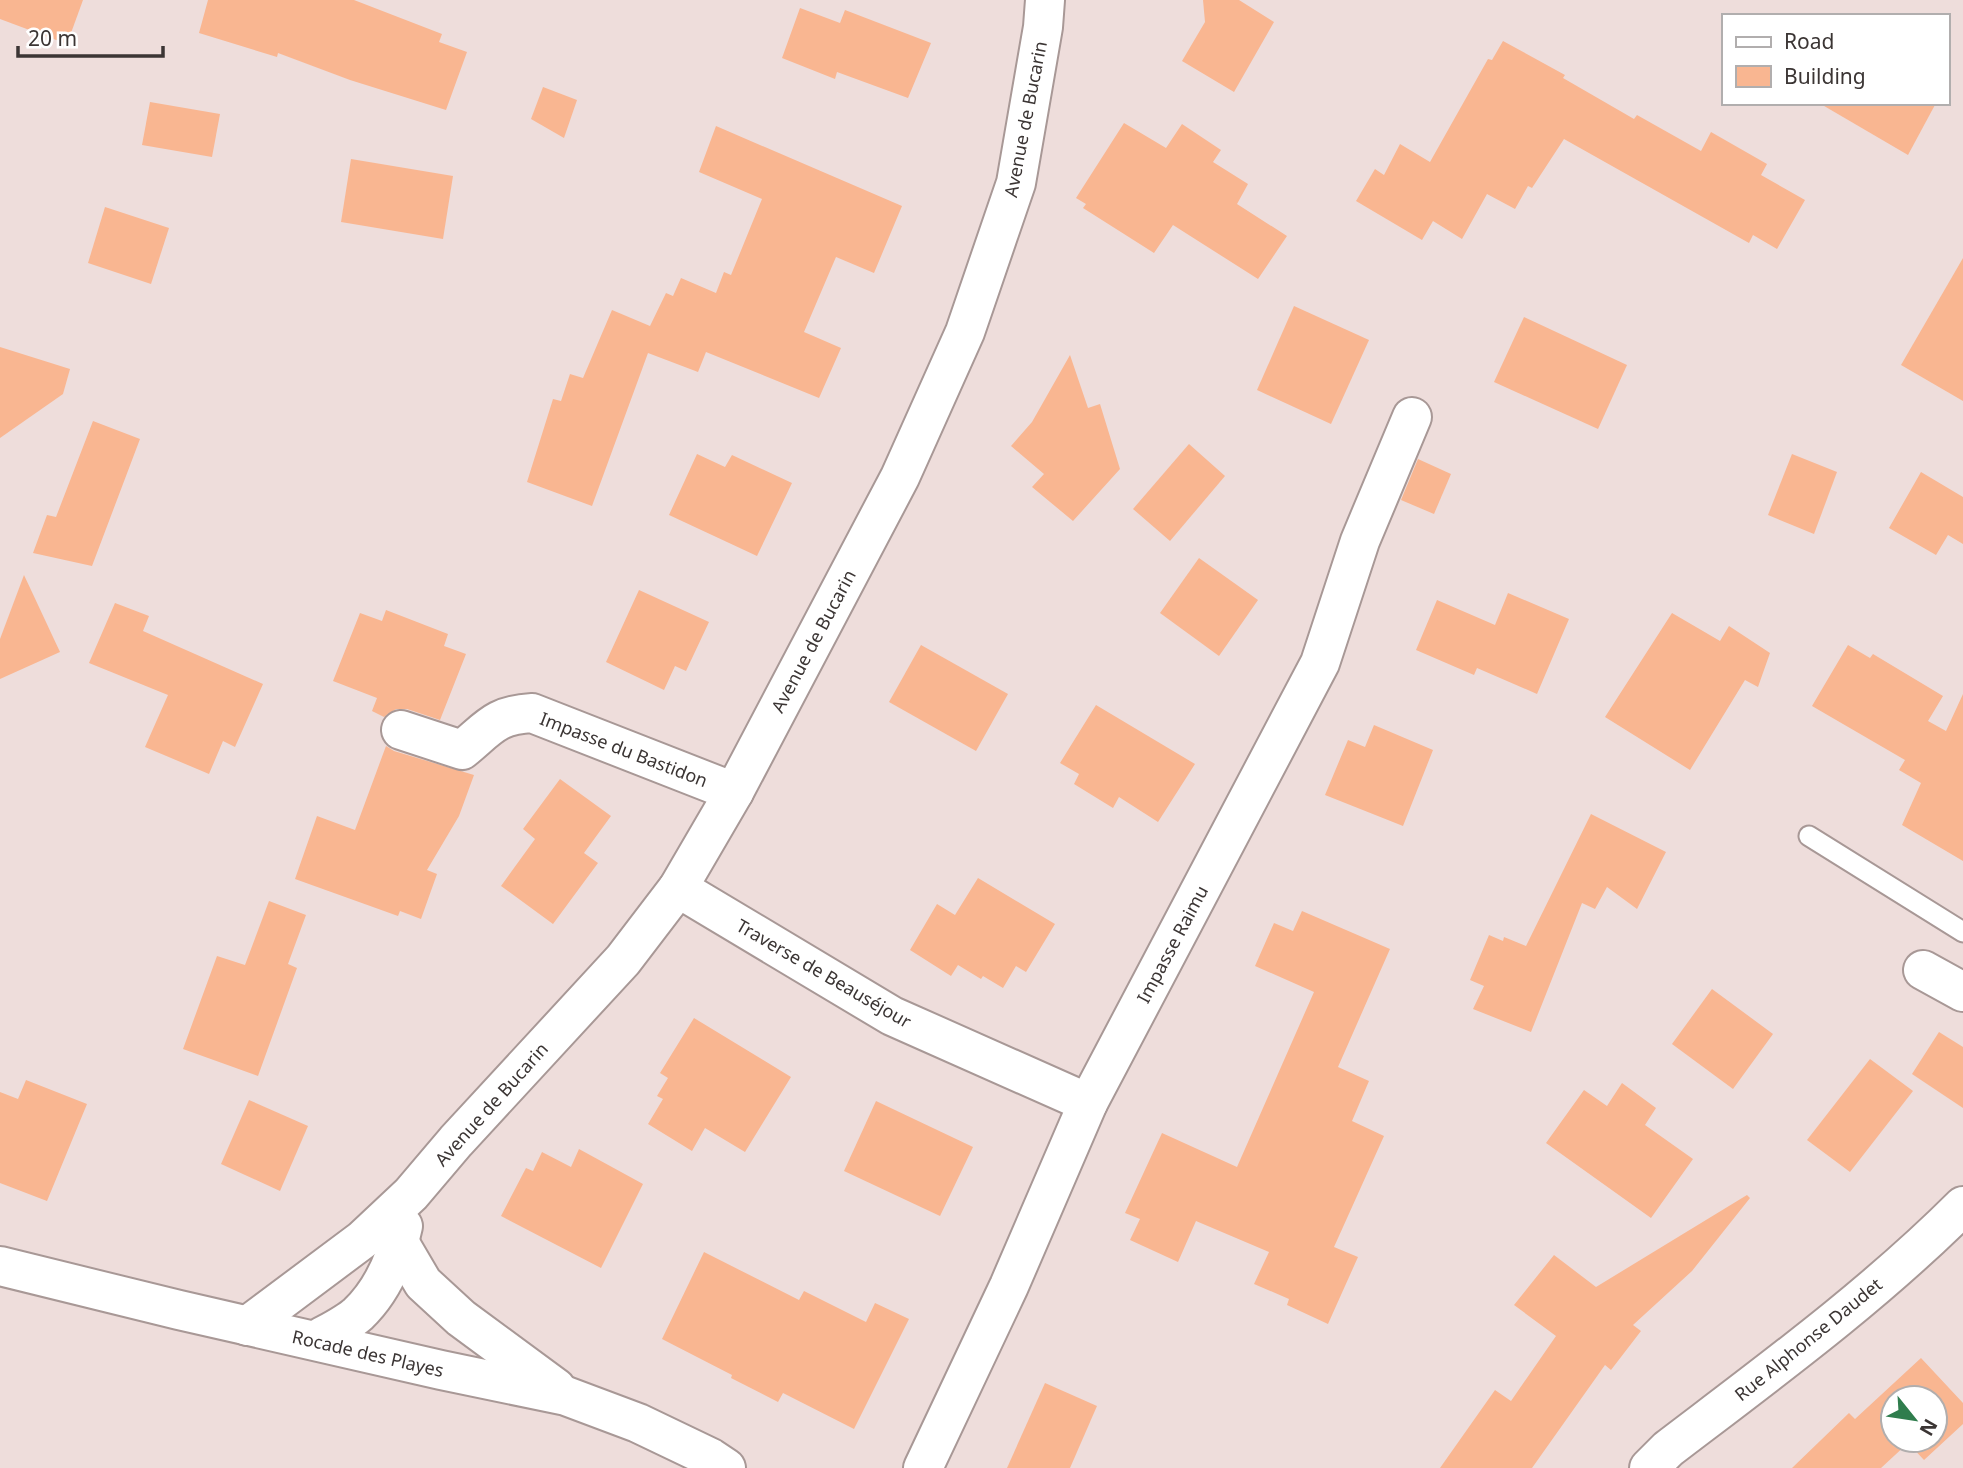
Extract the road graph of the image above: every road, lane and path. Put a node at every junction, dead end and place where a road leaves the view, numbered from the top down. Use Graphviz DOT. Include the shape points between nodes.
graph roads {
  1 [pos="1045,0"];
  2 [pos="1412,416"];
  3 [pos="401,730"];
  4 [pos="734,792"];
  5 [pos="1809,836"];
  6 [pos="678,888"];
  7 [pos="1963,932"];
  8 [pos="1923,970"];
  9 [pos="1963,992"];
  10 [pos="1088,1103"];
  11 [pos="1963,1206"];
  12 [pos="381,1241"];
  13 [pos="0,1266"];
  14 [pos="247,1326"];
  15 [pos="339,1340"];
  16 [pos="566,1396"];
  17 [pos="726,1468"];
  18 [pos="923,1468"];
  19 [pos="1649,1468"];
  1 -- 4 [label="street, Avenue de Bucarin" via="1016,183 965,332 900,477"];
  2 -- 10 [label="street, Impasse Raimu" via="1360,541 1320,663"];
  3 -- 4 [label="street, Impasse du Bastidon" via="461,750 495,720 532,713"];
  4 -- 6 [label="street, Avenue de Bucarin"];
  5 -- 7 [label="lane"];
  6 -- 10 [label="street, Traverse de Beauséjour" via="892,1016"];
  6 -- 12 [label="street, Avenue de Bucarin" via="623,960 411,1194"];
  8 -- 9 [label="street"];
  10 -- 18 [label="street, Impasse Raimu"];
  11 -- 19 [label="street, Rue Alphonse Daudet" via="1812,1339"];
  12 -- 14 [label="street, Avenue de Bucarin"];
  12 -- 15 [label="street, Avenue de Bucarin" via="335,1303"];
  12 -- 16 [label="street" via="461,1318"];
  13 -- 14 [label="street, Rocade des Playes"];
  14 -- 15 [label="street, Rocade des Playes"];
  15 -- 16 [label="street, Rocade des Playes"];
  16 -- 17 [label="street, Rocade des Playes" via="638,1423"];
}
